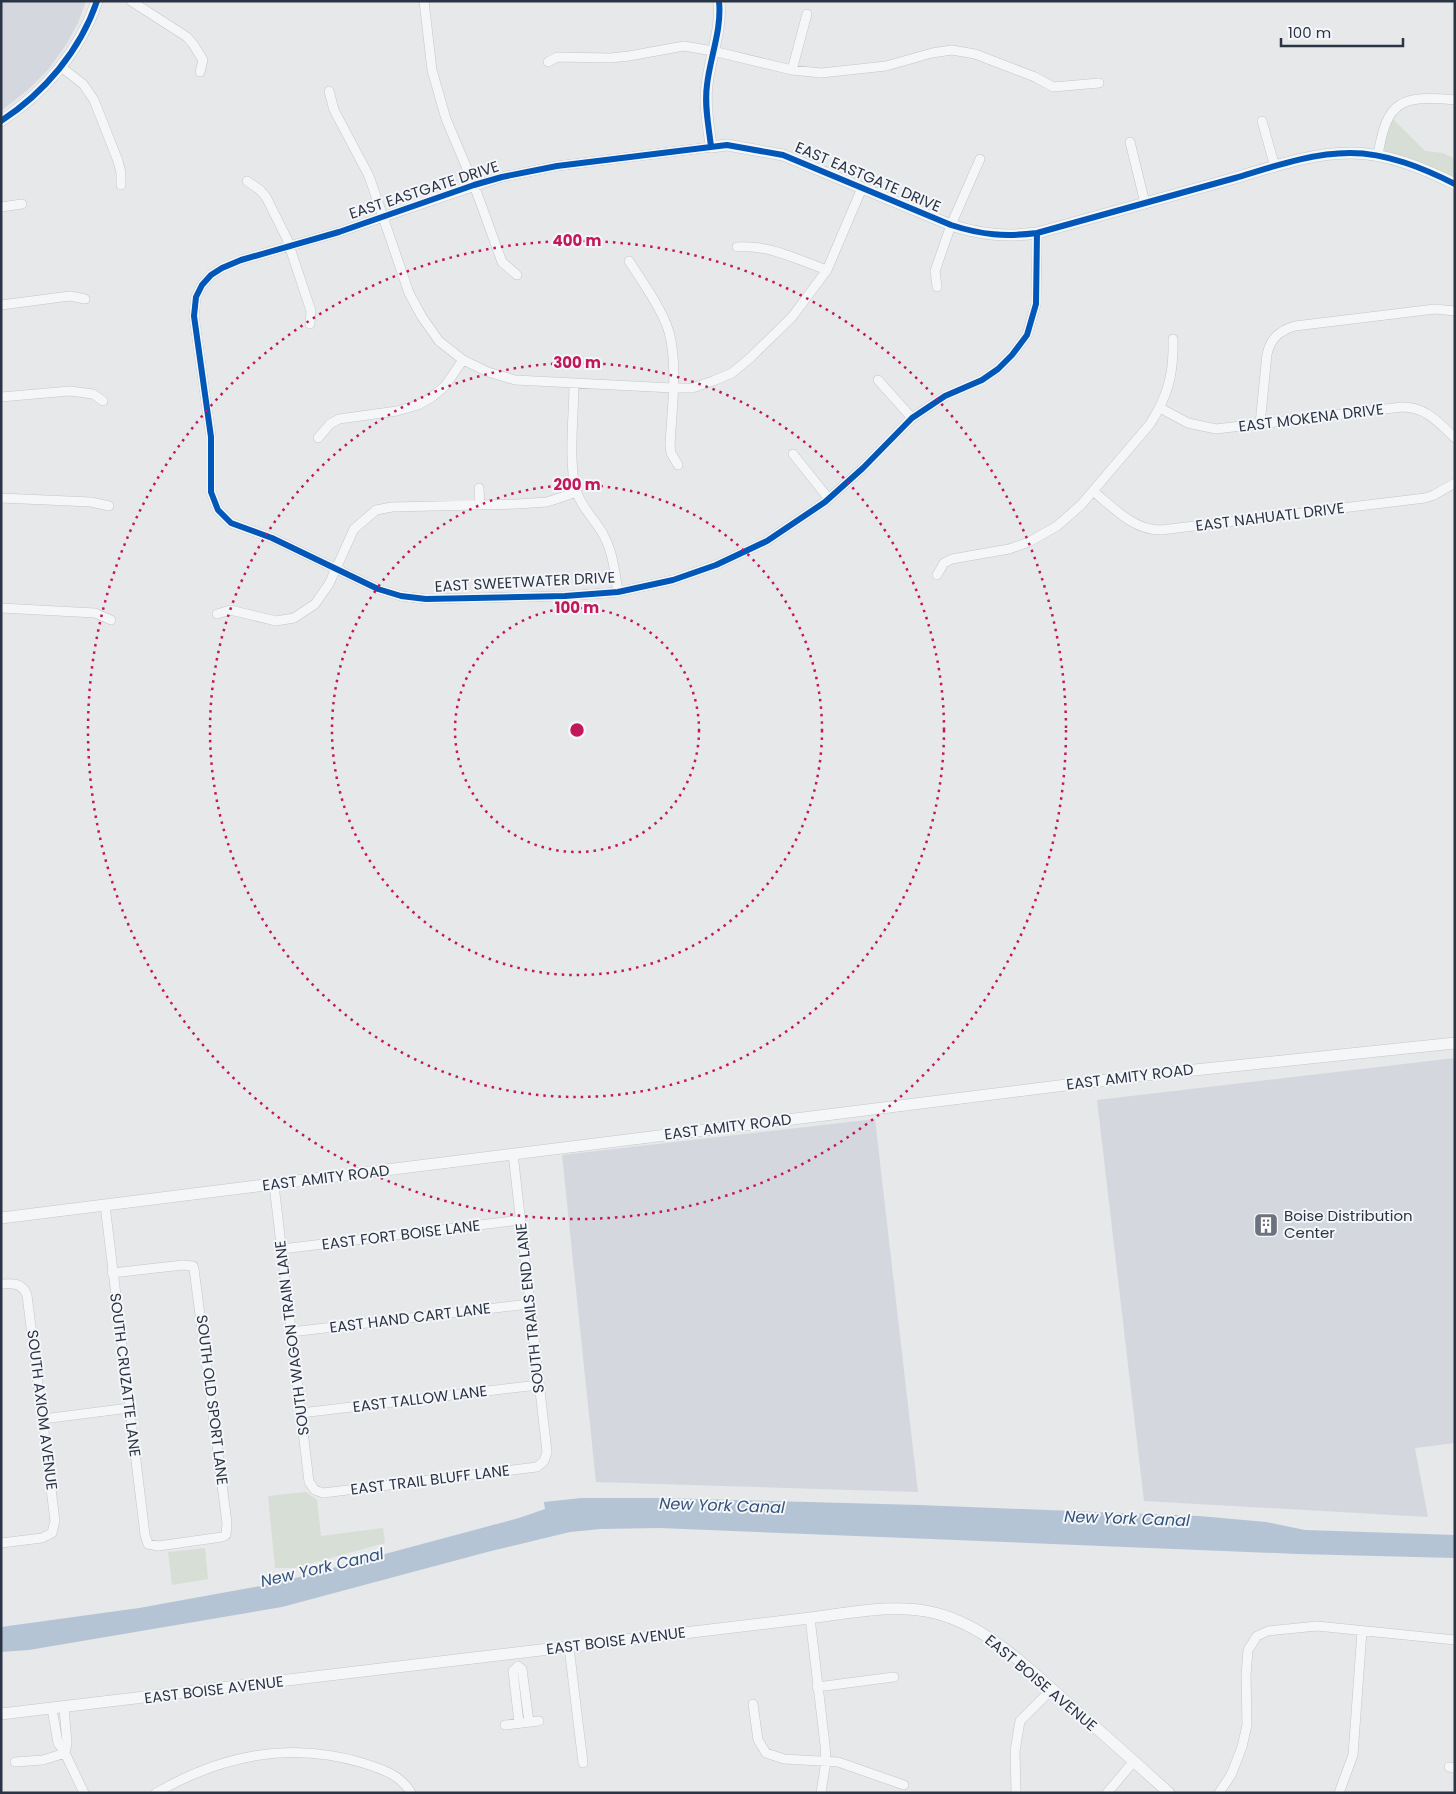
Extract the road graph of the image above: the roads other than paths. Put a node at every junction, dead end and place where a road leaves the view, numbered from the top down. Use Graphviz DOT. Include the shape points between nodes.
graph roads {
  1 [pos="96,1"];
  2 [pos="131,1"];
  3 [pos="424,1"];
  4 [pos="719,1"];
  5 [pos="807,14"];
  6 [pos="713,51"];
  7 [pos="548,62"];
  8 [pos="61,67"];
  9 [pos="792,70"];
  10 [pos="200,72"];
  11 [pos="1099,83"];
  12 [pos="329,91"];
  13 [pos="1455,100"];
  14 [pos="1,121"];
  15 [pos="1262,121"];
  16 [pos="1130,142"];
  17 [pos="711,147"];
  18 [pos="1378,155"];
  19 [pos="980,159"];
  20 [pos="1275,167"];
  21 [pos="247,181"];
  22 [pos="1455,184"];
  23 [pos="121,185"];
  24 [pos="474,185"];
  25 [pos="862,188"];
  26 [pos="1145,203"];
  27 [pos="22,204"];
  28 [pos="1,207"];
  29 [pos="384,217"];
  30 [pos="951,226"];
  31 [pos="1037,233"];
  32 [pos="290,247"];
  33 [pos="737,247"];
  34 [pos="629,261"];
  35 [pos="827,270"];
  36 [pos="517,275"];
  37 [pos="937,287"];
  38 [pos="85,299"];
  39 [pos="1,305"];
  40 [pos="1455,311"];
  41 [pos="310,324"];
  42 [pos="1173,339"];
  43 [pos="463,360"];
  44 [pos="878,380"];
  45 [pos="574,384"];
  46 [pos="672,388"];
  47 [pos="1,398"];
  48 [pos="103,401"];
  49 [pos="1160,408"];
  50 [pos="912,418"];
  51 [pos="1260,424"];
  52 [pos="318,438"];
  53 [pos="1455,438"];
  54 [pos="793,454"];
  55 [pos="678,465"];
  56 [pos="1455,483"];
  57 [pos="479,488"];
  58 [pos="1093,491"];
  59 [pos="576,492"];
  60 [pos="1,498"];
  61 [pos="829,499"];
  62 [pos="480,505"];
  63 [pos="109,506"];
  64 [pos="218,510"];
  65 [pos="336,569"];
  66 [pos="937,575"];
  67 [pos="618,592"];
  68 [pos="1,608"];
  69 [pos="218,614"];
  70 [pos="111,620"];
  71 [pos="1455,1043"];
  72 [pos="513,1154"];
  73 [pos="274,1185"];
  74 [pos="104,1205"];
  75 [pos="1,1218"];
  76 [pos="520,1220"];
  77 [pos="282,1249"];
  78 [pos="112,1273"];
  79 [pos="1,1284"];
  80 [pos="529,1304"];
  81 [pos="292,1332"];
  82 [pos="538,1385"];
  83 [pos="129,1408"];
  84 [pos="301,1413"];
  85 [pos="43,1419"];
  86 [pos="544,1461"];
  87 [pos="315,1490"];
  88 [pos="1,1543"];
  89 [pos="148,1544"];
  90 [pos="810,1618"];
  91 [pos="1362,1631"];
  92 [pos="1455,1640"];
  93 [pos="569,1646"];
  94 [pos="516,1653"];
  95 [pos="518,1666"];
  96 [pos="894,1677"];
  97 [pos="817,1687"];
  98 [pos="1052,1689"];
  99 [pos="754,1704"];
  100 [pos="58,1708"];
  101 [pos="1,1714"];
  102 [pos="519,1723"];
  103 [pos="505,1725"];
  104 [pos="65,1753"];
  105 [pos="826,1761"];
  106 [pos="1134,1761"];
  107 [pos="15,1762"];
  108 [pos="583,1763"];
  109 [pos="904,1785"];
  110 [pos="84,1793"];
  111 [pos="156,1793"];
  112 [pos="411,1793"];
  113 [pos="821,1793"];
  114 [pos="1016,1793"];
  115 [pos="1107,1793"];
  116 [pos="1169,1793"];
  117 [pos="1219,1793"];
  118 [pos="1339,1793"];
  1 -- 8 [label="street" via="78,41"];
  2 -- 10 [label="street" via="194,44 203,60"];
  3 -- 24 [label="street" via="438,94"];
  4 -- 6 [label="street" via="719,22"];
  5 -- 9 [label="street"];
  6 -- 7 [label="street" via="684,46 610,58 557,57"];
  6 -- 9 [label="street"];
  6 -- 17 [label="street" via="706,87"];
  8 -- 14 [label="street" via="29,100"];
  8 -- 23 [label="street" via="83,84 94,100 118,161"];
  9 -- 11 [label="street" via="821,73 886,66 952,50 975,54 1053,87"];
  12 -- 29 [label="street" via="334,110 369,176"];
  13 -- 18 [label="street" via="1426,97 1400,104 1386,120"];
  15 -- 20 [label="street"];
  16 -- 26 [label="street"];
  17 -- 24 [label="street, EAST EASTGATE DRIVE" via="557,166"];
  17 -- 25 [label="street, EAST EASTGATE DRIVE" via="727,145 783,155"];
  18 -- 20 [label="street, EAST EASTGATE DRIVE" via="1330,154"];
  18 -- 22 [label="street, EAST EASTGATE DRIVE" via="1426,170"];
  19 -- 30 [label="street"];
  20 -- 26 [label="street, EAST EASTGATE DRIVE"];
  21 -- 32 [label="street" via="266,197"];
  24 -- 29 [label="street, EAST EASTGATE DRIVE"];
  24 -- 36 [label="street" via="502,262"];
  25 -- 30 [label="street, EAST EASTGATE DRIVE"];
  25 -- 35 [label="street"];
  26 -- 31 [label="street, EAST EASTGATE DRIVE"];
  27 -- 28 [label="street"];
  29 -- 32 [label="street, EAST EASTGATE DRIVE"];
  29 -- 43 [label="street" via="410,293 422,316 439,341"];
  30 -- 31 [label="street, EAST EASTGATE DRIVE" via="996,236"];
  30 -- 37 [label="street, EAST EASTGATE DRIVE" via="935,271"];
  31 -- 50 [label="street, EAST SWEETWATER DRIVE" via="1036,304 1027,335 998,369 982,380 944,396"];
  32 -- 41 [label="street" via="312,311"];
  32 -- 64 [label="street, EAST EASTGATE DRIVE" via="222,268 202,285 196,297 194,316 211,437 211,492"];
  33 -- 35 [label="street" via="763,247"];
  34 -- 46 [label="street" via="669,332"];
  35 -- 46 [label="street" via="792,317 732,373 692,388"];
  38 -- 39 [label="street" via="70,296"];
  40 -- 51 [label="street" via="1435,309 1284,329 1276,335 1267,354"];
  42 -- 49 [label="street" via="1174,363"];
  43 -- 45 [label="street" via="515,380"];
  43 -- 52 [label="street" via="445,386 418,405 339,419"];
  44 -- 50 [label="street"];
  45 -- 46 [label="street"];
  45 -- 59 [label="street" via="572,469"];
  46 -- 55 [label="street" via="670,444"];
  47 -- 48 [label="street" via="70,391 93,394"];
  49 -- 51 [label="street, EAST MOKENA DRIVE" via="1188,423 1206,428"];
  49 -- 58 [label="street"];
  50 -- 61 [label="street, EAST SWEETWATER DRIVE"];
  51 -- 53 [label="street, EAST MOKENA DRIVE" via="1411,407 1429,413"];
  54 -- 61 [label="street"];
  56 -- 58 [label="street, EAST NAHUATL DRIVE" via="1425,498 1161,530 1134,524"];
  57 -- 62 [label="street"];
  58 -- 66 [label="street" via="1066,520 1039,537 1009,549 952,559 944,563"];
  59 -- 62 [label="street" via="547,502"];
  59 -- 67 [label="street" via="607,542"];
  60 -- 63 [label="street" via="91,502"];
  61 -- 67 [label="street, EAST SWEETWATER DRIVE" via="767,541 716,566 673,580"];
  62 -- 65 [label="street" via="376,510 354,529"];
  64 -- 65 [label="street, EAST SWEETWATER DRIVE" via="231,523 272,538"];
  65 -- 67 [label="street, EAST SWEETWATER DRIVE" via="378,589 426,599"];
  65 -- 69 [label="street" via="315,604 294,618 276,621 230,610"];
  68 -- 70 [label="street" via="95,613"];
  71 -- 72 [label="street, EAST AMITY ROAD" via="1137,1076"];
  72 -- 73 [label="street, EAST AMITY ROAD"];
  72 -- 76 [label="street, SOUTH TRAILS END LANE"];
  73 -- 74 [label="street, EAST AMITY ROAD"];
  73 -- 77 [label="street, SOUTH WAGON TRAIN LANE"];
  74 -- 75 [label="street, EAST AMITY ROAD"];
  74 -- 78 [label="street, SOUTH CRUZATTE LANE"];
  76 -- 77 [label="street, EAST FORT BOISE LANE"];
  76 -- 80 [label="street, SOUTH TRAILS END LANE"];
  77 -- 81 [label="street, SOUTH WAGON TRAIN LANE"];
  78 -- 83 [label="street, SOUTH CRUZATTE LANE"];
  78 -- 89 [label="street, SOUTH OLD SPORT LANE" via="183,1265 193,1266 196,1276 226,1535 217,1539 158,1546"];
  79 -- 85 [label="street, SOUTH AXIOM AVENUE" via="17,1284 28,1295"];
  80 -- 81 [label="street, EAST HAND CART LANE"];
  80 -- 82 [label="street, SOUTH TRAILS END LANE"];
  81 -- 84 [label="street, SOUTH WAGON TRAIN LANE"];
  82 -- 84 [label="street, EAST TALLOW LANE"];
  82 -- 86 [label="street, SOUTH TRAILS END LANE" via="546,1452"];
  83 -- 85 [label="street"];
  83 -- 89 [label="street, SOUTH CRUZATTE LANE"];
  84 -- 87 [label="street, SOUTH WAGON TRAIN LANE" via="309,1482"];
  85 -- 88 [label="street, SOUTH AXIOM AVENUE" via="55,1521 52,1533 42,1538"];
  86 -- 87 [label="street, EAST TRAIL BLUFF LANE" via="536,1467 323,1493"];
  90 -- 93 [label="street, EAST BOISE AVENUE"];
  90 -- 97 [label="street"];
  90 -- 98 [label="street, EAST BOISE AVENUE" via="888,1609 934,1613 965,1624 995,1642"];
  91 -- 92 [label="street"];
  91 -- 117 [label="street" via="1303,1626 1268,1631 1257,1636 1248,1650 1247,1725 1242,1747 1231,1775"];
  91 -- 118 [label="street" via="1352,1755"];
  93 -- 94 [label="street, EAST BOISE AVENUE"];
  93 -- 108 [label="street"];
  94 -- 95 [label="street"];
  94 -- 100 [label="street, EAST BOISE AVENUE"];
  95 -- 102 [label="street" via="513,1672"];
  95 -- 102 [label="street" via="522,1670 534,1721"];
  96 -- 97 [label="street"];
  97 -- 105 [label="street"];
  98 -- 106 [label="street, EAST BOISE AVENUE"];
  98 -- 114 [label="street" via="1020,1721 1015,1751"];
  99 -- 105 [label="street" via="758,1740 766,1753 784,1759"];
  100 -- 101 [label="street, EAST BOISE AVENUE"];
  100 -- 104 [label="street" via="67,1743"];
  102 -- 103 [label="street"];
  104 -- 107 [label="street" via="43,1760"];
  104 -- 110 [label="street"];
  105 -- 109 [label="street" via="838,1762"];
  105 -- 113 [label="street"];
  106 -- 115 [label="street"];
  106 -- 116 [label="street, EAST BOISE AVENUE"];
  111 -- 112 [label="street" via="205,1768 278,1752 345,1758 400,1778"];
}
